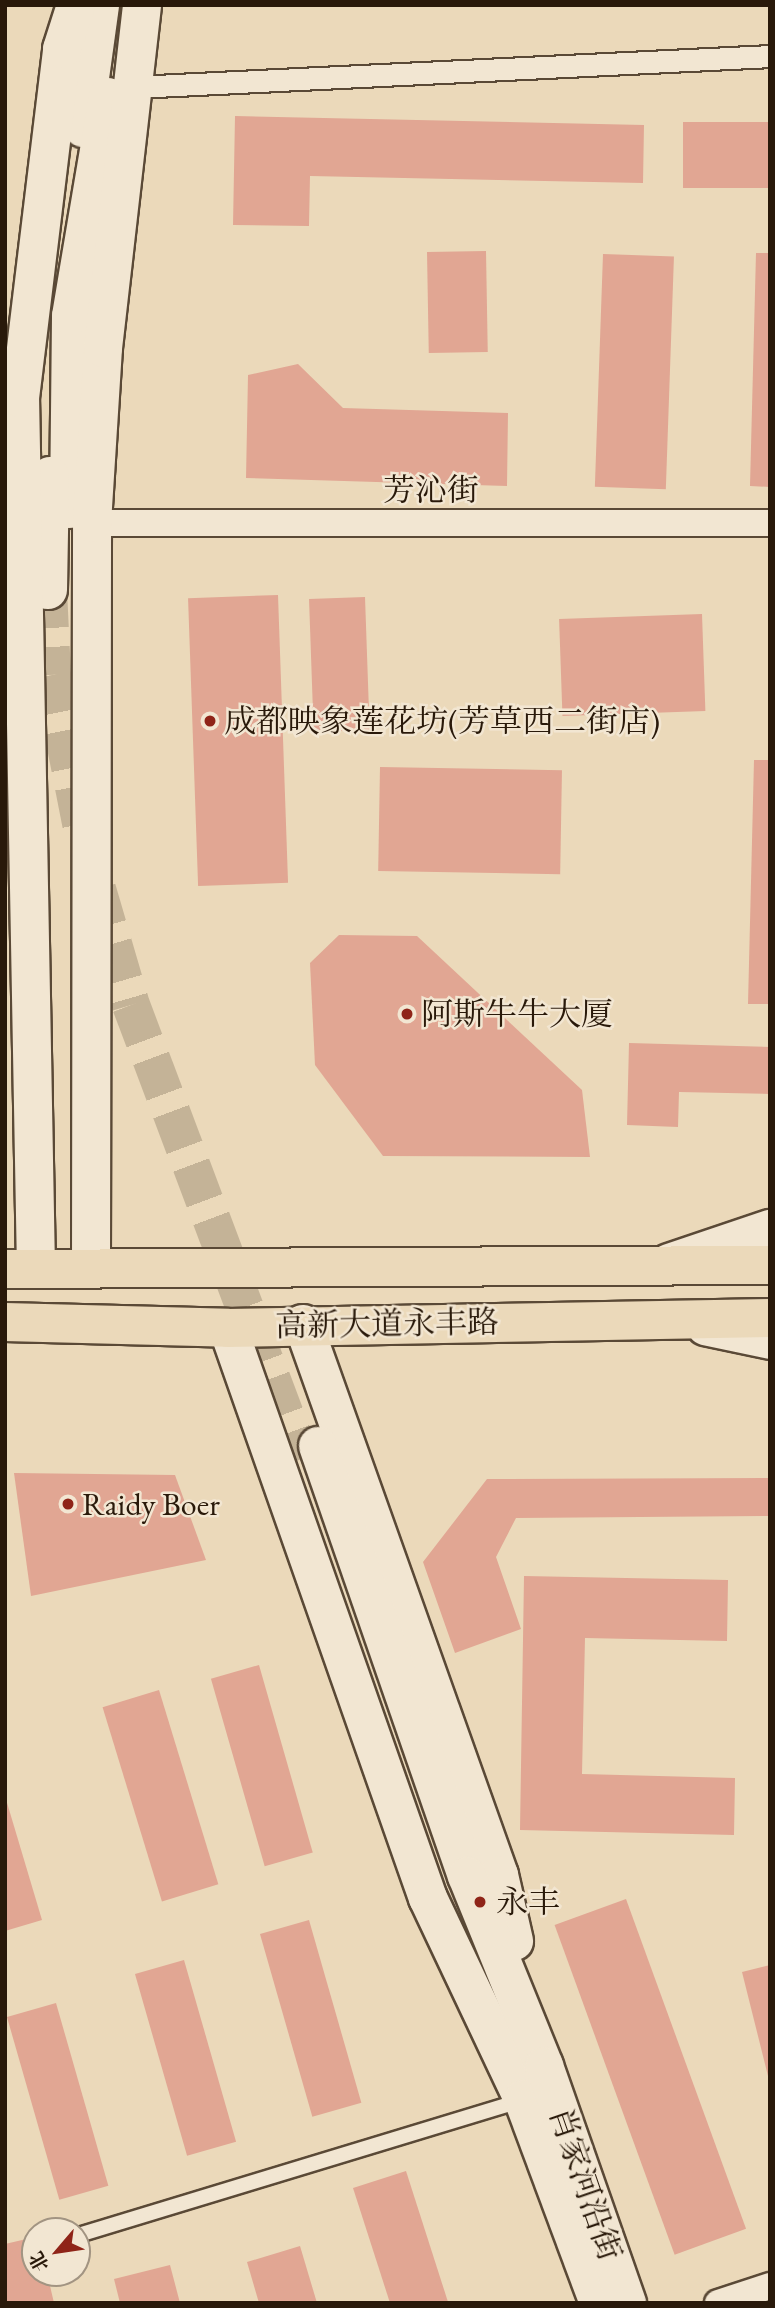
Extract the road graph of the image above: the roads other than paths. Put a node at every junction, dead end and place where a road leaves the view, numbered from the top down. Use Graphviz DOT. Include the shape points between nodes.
graph roads {
  1 [pos="76,5"];
  2 [pos="100,5"];
  3 [pos="132,5"];
  4 [pos="142,5"];
  5 [pos="770,56"];
  6 [pos="135,87"];
  7 [pos="13,398"];
  8 [pos="92,523"];
  9 [pos="770,523"];
  10 [pos="770,1229"];
  11 [pos="770,1265"];
  12 [pos="659,1266"];
  13 [pos="21,1269"];
  14 [pos="91,1269"];
  15 [pos="770,1318"];
  16 [pos="668,1320"];
  17 [pos="5,1322"];
  18 [pos="303,1324"];
  19 [pos="228,1328"];
  20 [pos="770,1342"];
  21 [pos="310,1452"];
  22 [pos="528,2083"];
  23 [pos="91,2231"];
  24 [pos="770,2286"];
  25 [pos="599,2303"];
  26 [pos="627,2303"];
  27 [pos="718,2303"];
  1 -- 7 [label="main road" via="62,49"];
  2 -- 3 [label="main road" via="58,287 58,589 71,316 114,60"];
  4 -- 6 [label="main road"];
  5 -- 6 [label="street"];
  6 -- 8 [label="main road" via="103,348"];
  7 -- 13 [label="main road"];
  8 -- 9 [label="street, 芳沁街"];
  8 -- 14 [label="main road"];
  10 -- 12 [label="main road"];
  11 -- 12 [label="main road, 高新大道永丰路"];
  12 -- 14 [label="main road, 高新大道永丰路"];
  13 -- 14 [label="main road, 高新大道永丰路"];
  15 -- 16 [label="main road, 高新大道永丰路"];
  16 -- 18 [label="main road, 高新大道永丰路"];
  16 -- 20 [label="street"];
  17 -- 19 [label="main road, 高新大道永丰路"];
  18 -- 19 [label="main road, 高新大道永丰路"];
  18 -- 22 [label="main road" via="499,1875"];
  19 -- 22 [label="main road" via="428,1898"];
  21 -- 22 [label="main road" via="467,1876"];
  22 -- 23 [label="lane"];
  22 -- 25 [label="main road, 肖家河沿街"];
  22 -- 26 [label="main road, 肖家河沿街"];
  24 -- 27 [label="street"];
}
